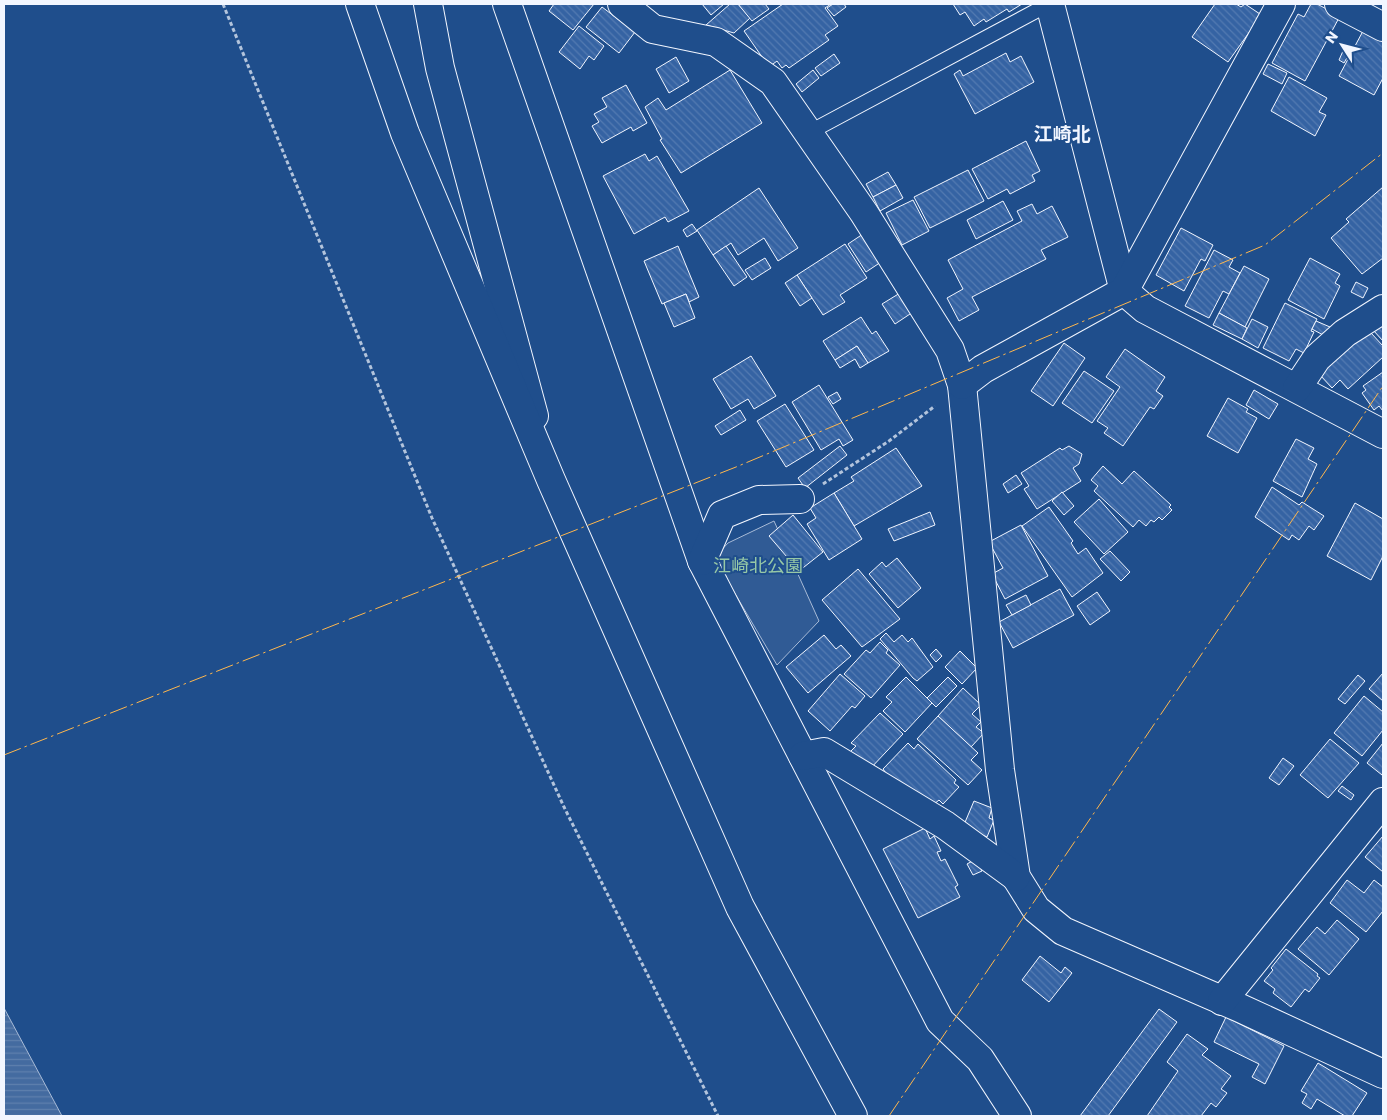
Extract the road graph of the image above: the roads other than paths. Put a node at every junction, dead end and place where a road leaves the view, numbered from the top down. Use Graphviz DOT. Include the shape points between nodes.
graph roads {
  1 [pos="360,4"];
  2 [pos="428,4"];
  3 [pos="507,4"];
  4 [pos="622,4"];
  5 [pos="1049,4"];
  6 [pos="1281,4"];
  7 [pos="1339,4"];
  8 [pos="1383,28"];
  9 [pos="808,134"];
  10 [pos="1124,291"];
  11 [pos="1383,309"];
  12 [pos="962,385"];
  13 [pos="1297,388"];
  14 [pos="1383,434"];
  15 [pos="551,480"];
  16 [pos="800,499"];
  17 [pos="702,561"];
  18 [pos="803,756"];
  19 [pos="1383,802"];
  20 [pos="1016,877"];
  21 [pos="1222,1001"];
  22 [pos="1383,1074"];
  23 [pos="853,1113"];
  24 [pos="1016,1116"];
  1 -- 15 [label="street" via="405,134"];
  2 -- 15 [label="street" via="440,68"];
  3 -- 17 [label="street"];
  4 -- 9 [label="street" via="653,29 716,42 773,82"];
  5 -- 9 [label="lane"];
  5 -- 10 [label="street"];
  6 -- 10 [label="street"];
  7 -- 8 [label="street"];
  9 -- 12 [label="street" via="864,213 950,350"];
  10 -- 12 [label="street" via="983,369"];
  10 -- 13 [label="street" via="1145,309"];
  11 -- 13 [label="street" via="1345,333 1317,358"];
  12 -- 20 [label="street" via="1000,770"];
  13 -- 14 [label="street"];
  15 -- 23 [label="street" via="740,908"];
  16 -- 17 [label="street" via="759,500 722,515"];
  17 -- 18 [label="street"];
  18 -- 20 [label="street" via="824,752 945,825"];
  18 -- 24 [label="street" via="940,1021 980,1059"];
  19 -- 21 [label="street"];
  20 -- 21 [label="street" via="1036,909 1064,932"];
  21 -- 22 [label="street"];
}
